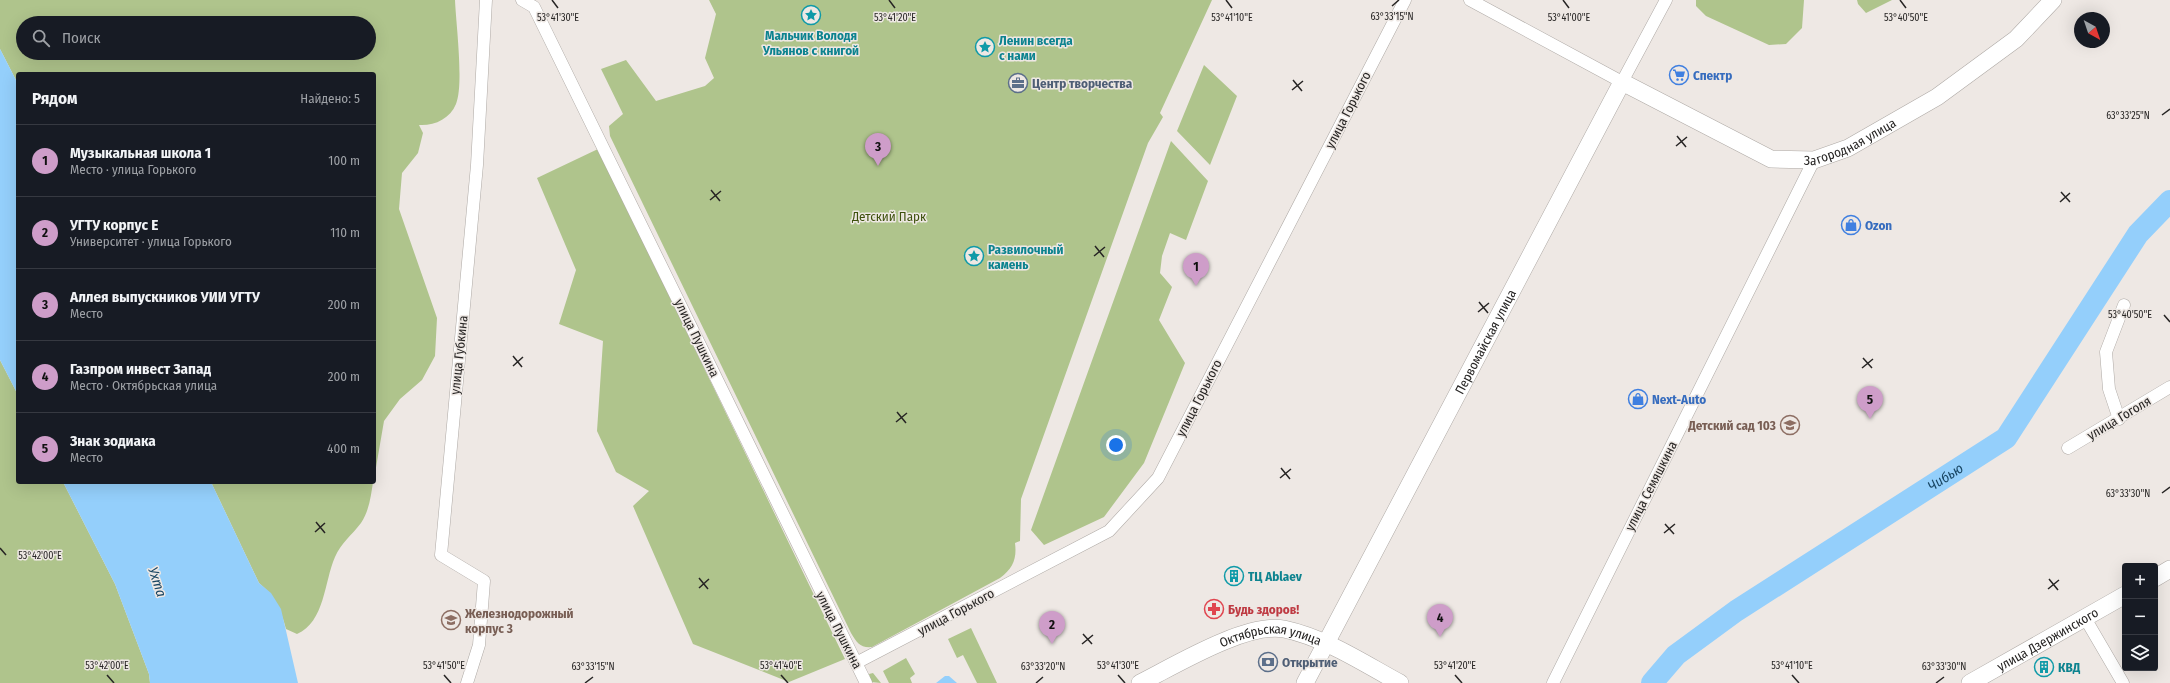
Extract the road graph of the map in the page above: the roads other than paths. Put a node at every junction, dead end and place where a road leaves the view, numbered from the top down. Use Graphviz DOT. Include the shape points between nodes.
graph roads {
  1 [pos="486,0"];
  2 [pos="522,0"];
  3 [pos="1405,0"];
  4 [pos="1470,0"];
  5 [pos="1666,0"];
  6 [pos="2053,0"];
  7 [pos="1622,82"];
  8 [pos="1814,160"];
  9 [pos="2124,305"];
  10 [pos="2170,387"];
  11 [pos="2119,419"];
  12 [pos="2068,448"];
  13 [pos="2170,569"];
  14 [pos="2158,576"];
  15 [pos="2122,597"];
  16 [pos="2085,618"];
  17 [pos="1326,642"];
  18 [pos="856,664"];
  19 [pos="467,683"];
  20 [pos="866,683"];
  21 [pos="1140,683"];
  22 [pos="1305,683"];
  23 [pos="1400,683"];
  24 [pos="1552,683"];
  25 [pos="1970,683"];
  26 [pos="2123,683"];
  1 -- 19 [label="street, улица Губкина" via="477,165 441,555 484,581 479,646"];
  2 -- 18 [label="street, улица Пушкина" via="534,7"];
  3 -- 18 [label="street, улица Горького" via="1158,478 1109,531"];
  4 -- 7 [label="street"];
  5 -- 7 [label="street, Первомайская улица"];
  6 -- 8 [label="main road, Загородная улица" via="2016,39 1937,97 1848,148"];
  7 -- 8 [label="main road, Загородная улица" via="1771,159"];
  7 -- 17 [label="main road, Первомайская улица"];
  8 -- 24 [label="street, улица Семяшкина"];
  9 -- 11 [label="street" via="2106,352 2109,389"];
  10 -- 11 [label="street, улица Гоголя"];
  11 -- 12 [label="street, улица Гоголя"];
  13 -- 14 [label="main road"];
  15 -- 16 [label="main road, улица Дзержинского"];
  16 -- 25 [label="main road, улица Дзержинского"];
  16 -- 26 [label="street"];
  17 -- 21 [label="main road, Октябрьская улица" via="1283,629 1257,630 1216,644"];
  17 -- 22 [label="main road, Первомайская улица"];
  17 -- 23 [label="main road, Октябрьская улица"];
  18 -- 20 [label="street, улица Пушкина"];
}
